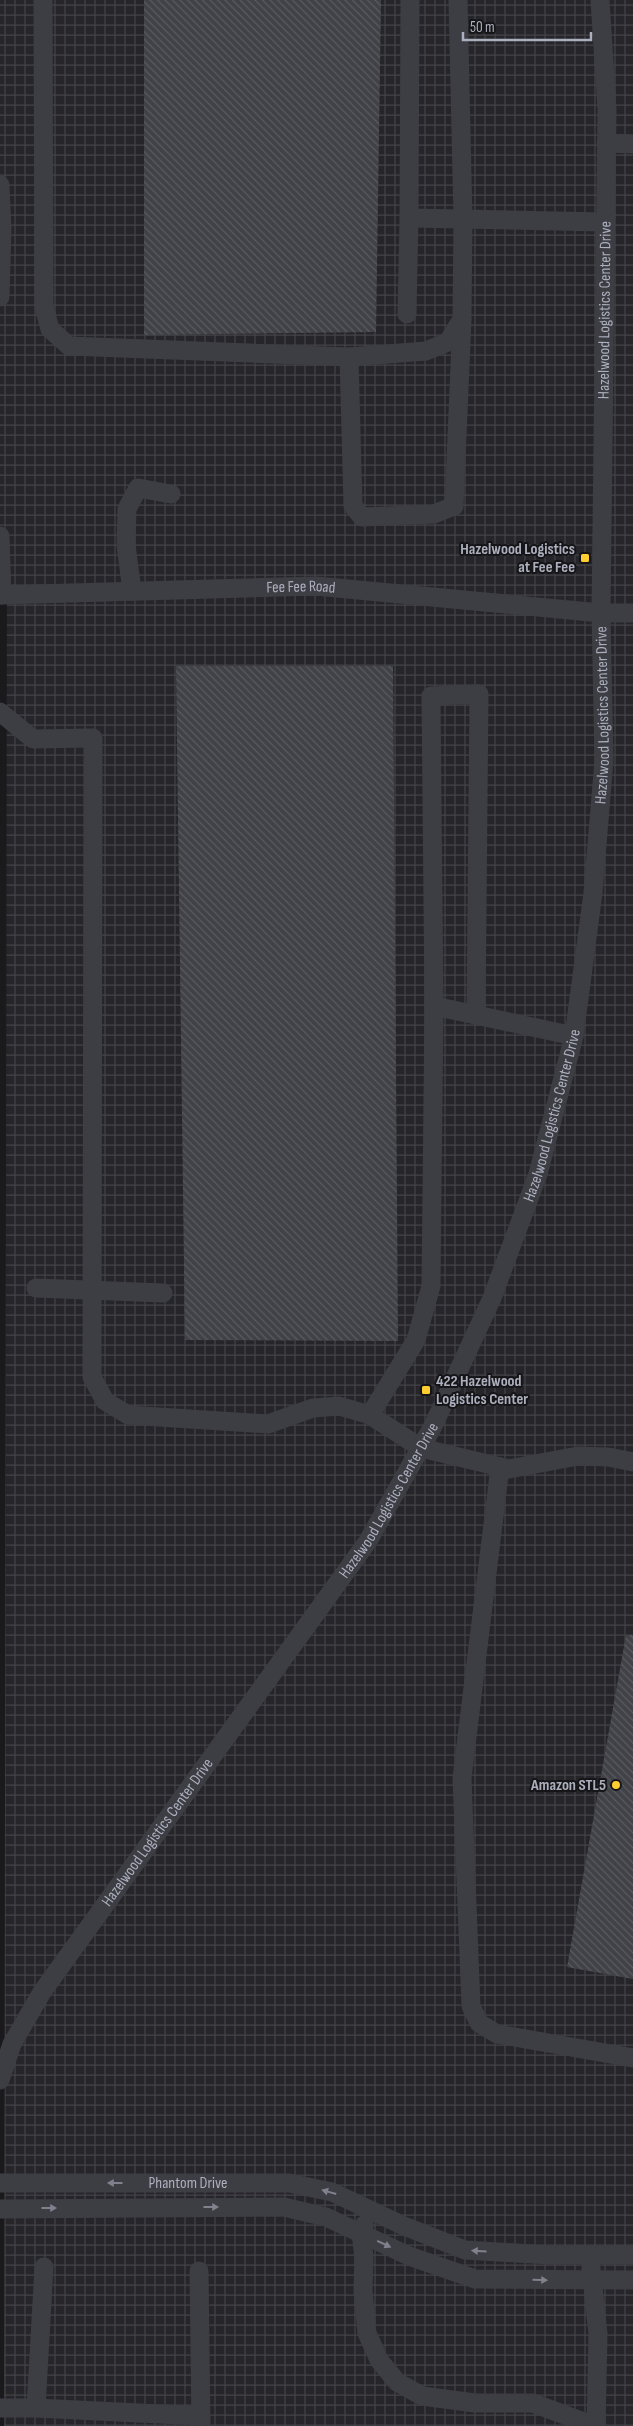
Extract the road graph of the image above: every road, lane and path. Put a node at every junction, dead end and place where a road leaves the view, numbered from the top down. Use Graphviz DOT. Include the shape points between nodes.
graph roads {
  1 [pos="43,0"];
  2 [pos="410,0"];
  3 [pos="458,0"];
  4 [pos="600,0"];
  5 [pos="606,143"];
  6 [pos="633,144"];
  7 [pos="0,185"];
  8 [pos="409,218"];
  9 [pos="463,219"];
  10 [pos="604,222"];
  11 [pos="0,297"];
  12 [pos="407,314"];
  13 [pos="462,318"];
  14 [pos="349,357"];
  15 [pos="171,494"];
  16 [pos="0,536"];
  17 [pos="132,591"];
  18 [pos="1,595"];
  19 [pos="601,613"];
  20 [pos="633,613"];
  21 [pos="0,712"];
  22 [pos="434,1006"];
  23 [pos="476,1015"];
  24 [pos="574,1036"];
  25 [pos="36,1288"];
  26 [pos="93,1290"];
  27 [pos="163,1293"];
  28 [pos="370,1415"];
  29 [pos="421,1448"];
  30 [pos="633,1462"];
  31 [pos="500,1467"];
  32 [pos="633,2058"];
  33 [pos="0,2080"];
  34 [pos="0,2183"];
  35 [pos="0,2209"];
  36 [pos="370,2210"];
  37 [pos="361,2233"];
  38 [pos="590,2255"];
  39 [pos="633,2255"];
  40 [pos="44,2267"];
  41 [pos="199,2271"];
  42 [pos="592,2280"];
  43 [pos="633,2280"];
  44 [pos="0,2408"];
  45 [pos="36,2408"];
  46 [pos="201,2421"];
  47 [pos="595,2426"];
  1 -- 14 [label="street" via="44,307 50,329 69,346"];
  2 -- 8 [label="street"];
  3 -- 9 [label="street"];
  4 -- 5 [label="street, Hazelwood Logistics Center Drive"];
  5 -- 6 [label="street"];
  5 -- 10 [label="street, Hazelwood Logistics Center Drive"];
  7 -- 11 [label="street"];
  8 -- 9 [label="street"];
  8 -- 12 [label="street"];
  9 -- 10 [label="street"];
  9 -- 13 [label="street"];
  10 -- 19 [label="street, Hazelwood Logistics Center Drive"];
  13 -- 14 [label="street" via="448,342 426,351"];
  13 -- 14 [label="street" via="454,506 434,514 362,517 352,506"];
  15 -- 17 [label="street" via="138,488 127,509 126,545"];
  16 -- 18 [label="street"];
  17 -- 18 [label="street, Fee Fee Road"];
  17 -- 19 [label="street, Fee Fee Road" via="316,586"];
  19 -- 20 [label="street, Fee Fee Road"];
  19 -- 24 [label="street, Hazelwood Logistics Center Drive" via="604,760 593,892"];
  21 -- 26 [label="street" via="33,739 94,738"];
  22 -- 23 [label="street"];
  22 -- 23 [label="street" via="431,696 479,694"];
  22 -- 28 [label="street" via="431,1286 416,1340"];
  23 -- 24 [label="street"];
  24 -- 29 [label="street, Hazelwood Logistics Center Drive" via="538,1174 498,1280 434,1426"];
  25 -- 26 [label="street"];
  26 -- 27 [label="street"];
  26 -- 28 [label="street" via="92,1377 105,1401 128,1415 268,1424 313,1408 339,1406"];
  28 -- 29 [label="street"];
  29 -- 31 [label="street"];
  29 -- 33 [label="street, Hazelwood Logistics Center Drive" via="368,1541 42,1992 12,2044"];
  30 -- 31 [label="street" via="578,1456 509,1469"];
  31 -- 32 [label="street" via="462,1778 471,2006 479,2023 497,2034"];
  36 -- 34 [label="street, Phantom Drive, one-way" via="332,2192 288,2183"];
  35 -- 37 [label="street, Phantom Drive, one-way" via="284,2207 326,2217"];
  36 -- 37 [label="street"];
  38 -- 36 [label="street, Phantom Drive, one-way" via="465,2250"];
  37 -- 42 [label="street, Phantom Drive, one-way" via="409,2256 474,2279"];
  37 -- 47 [label="street" via="367,2333 379,2360 397,2382 422,2396 475,2404 533,2404"];
  38 -- 39 [label="street, Phantom Drive"];
  38 -- 42 [label="street"];
  40 -- 45 [label="street"];
  41 -- 46 [label="street"];
  42 -- 43 [label="street, Phantom Drive"];
  42 -- 47 [label="street" via="598,2334"];
  44 -- 45 [label="street"];
  45 -- 46 [label="street"];
}
